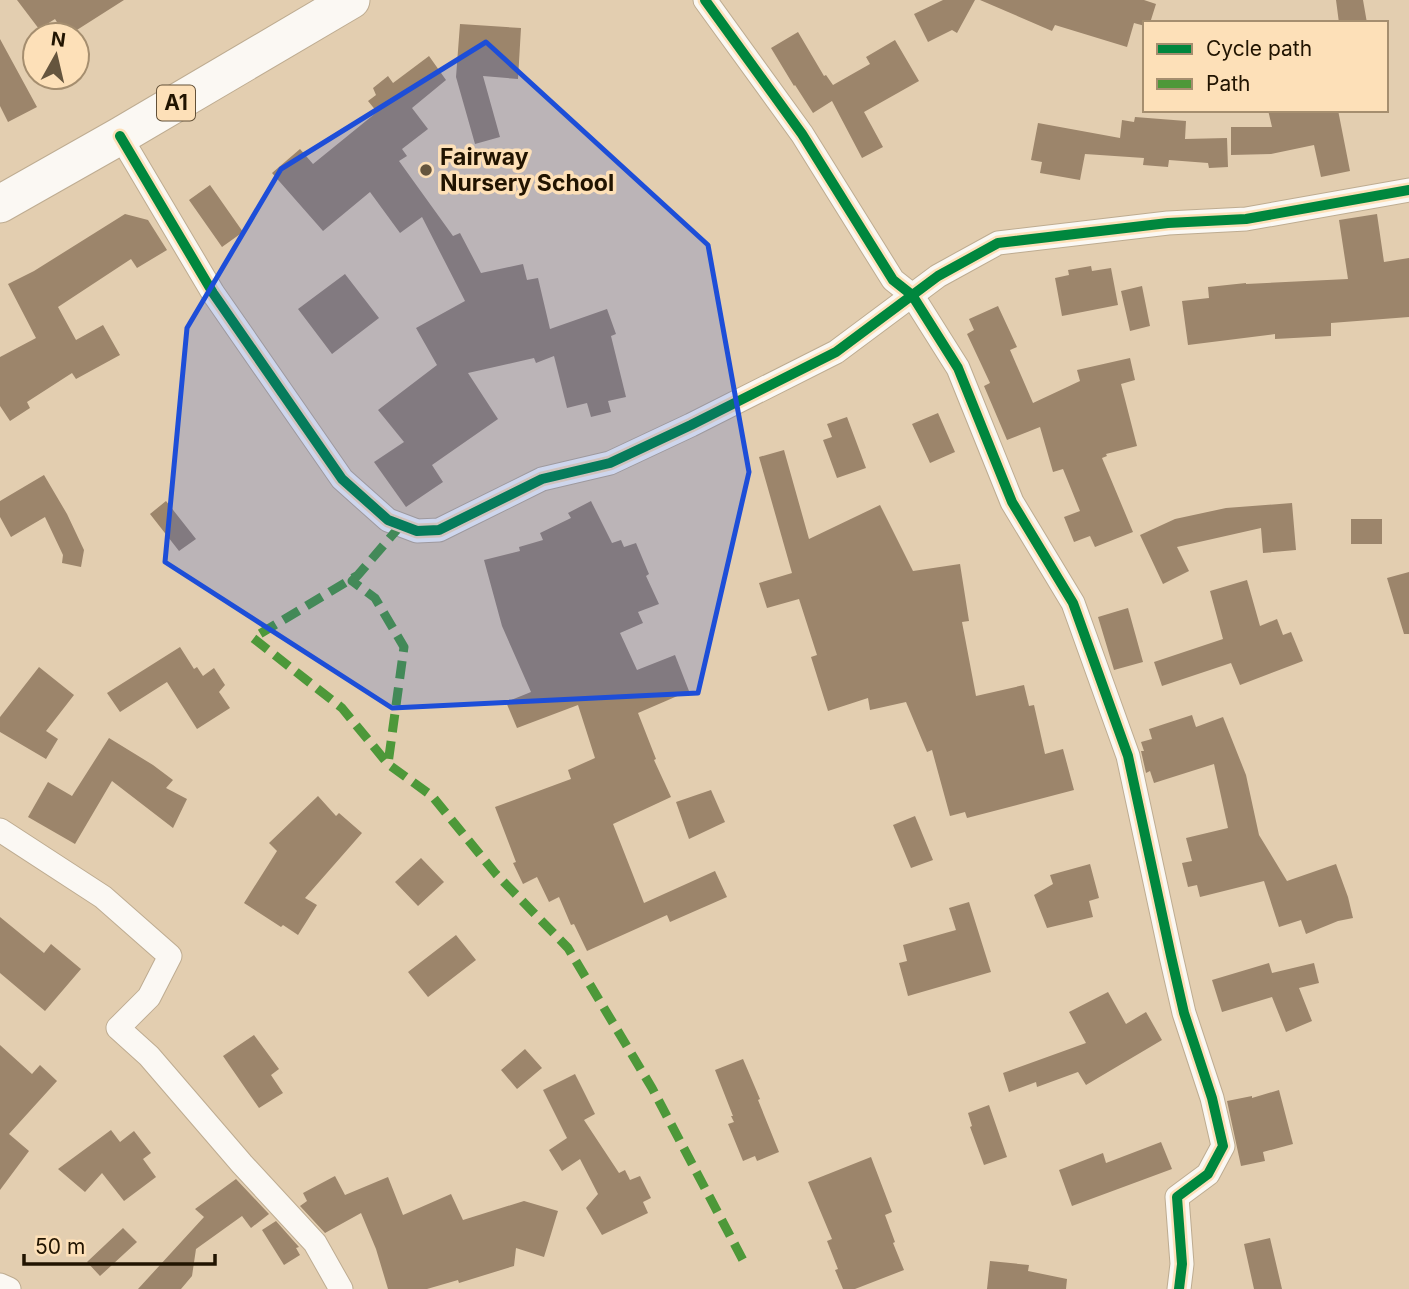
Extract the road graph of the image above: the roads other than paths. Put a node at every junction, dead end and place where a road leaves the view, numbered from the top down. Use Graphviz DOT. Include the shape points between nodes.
graph roads {
  1 [pos="351,0"];
  2 [pos="705,0"];
  3 [pos="120,136"];
  4 [pos="1409,190"];
  5 [pos="0,204"];
  6 [pos="912,295"];
  7 [pos="0,830"];
  8 [pos="0,1285"];
  9 [pos="9,1289"];
  10 [pos="341,1289"];
  11 [pos="1179,1289"];
  1 -- 3 [label="main road, A1"];
  2 -- 6 [label="street" via="802,134 893,279"];
  3 -- 5 [label="main road, A1"];
  3 -- 6 [label="street" via="213,293 342,479 388,520 417,531 439,530 542,479 610,463 691,425 836,352"];
  4 -- 6 [label="street" via="1246,219 1168,223 998,243 937,275"];
  6 -- 11 [label="street" via="958,368 1012,502 1073,603 1128,756 1184,1013 1223,1146 1208,1174 1177,1197 1182,1265"];
  7 -- 10 [label="street" via="103,897 170,956 149,997 118,1028 149,1056 315,1243"];
  8 -- 9 [label="street"];
}
